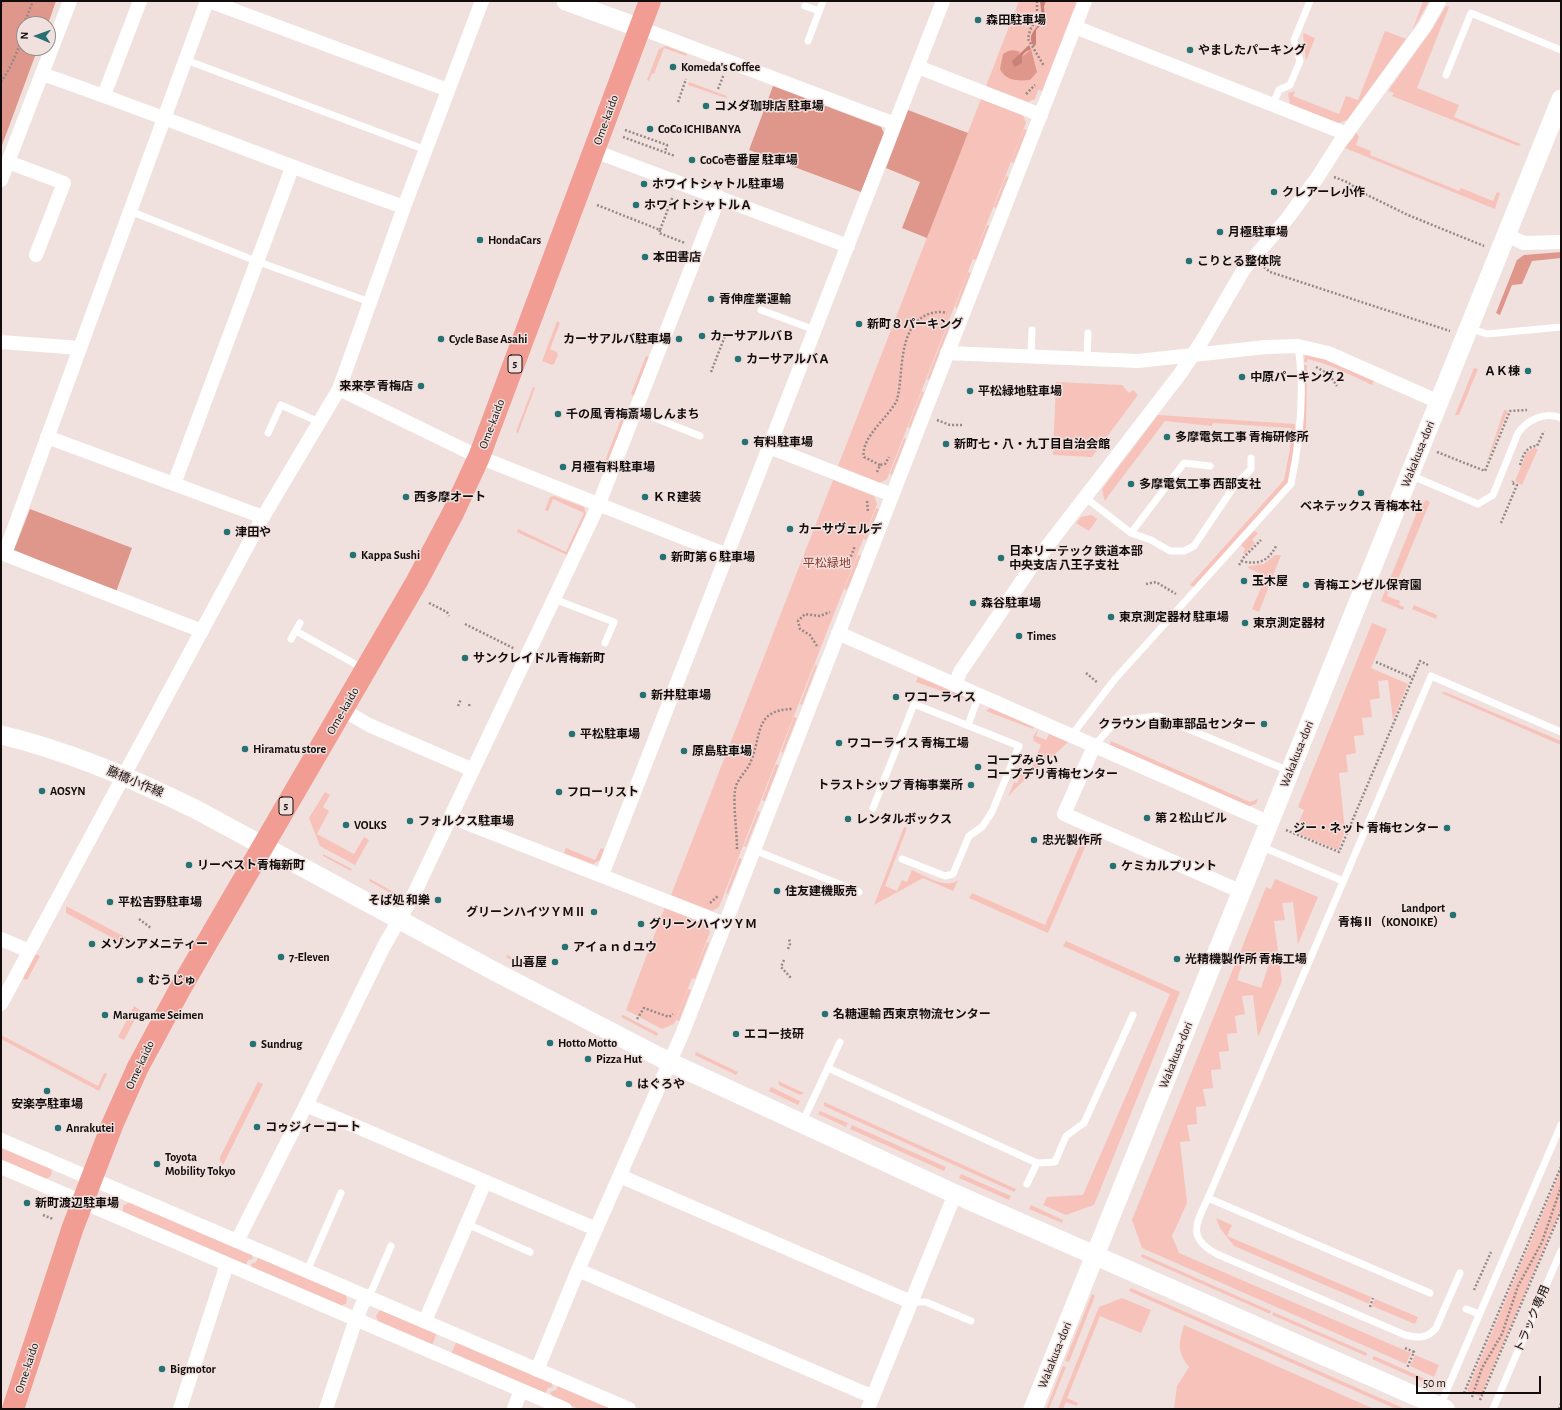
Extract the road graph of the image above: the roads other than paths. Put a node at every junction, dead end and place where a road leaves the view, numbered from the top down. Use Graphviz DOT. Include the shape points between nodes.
graph roads {
  1 [pos="70,1"];
  2 [pos="140,1"];
  3 [pos="208,1"];
  4 [pos="482,1"];
  5 [pos="566,1"];
  6 [pos="650,1"];
  7 [pos="823,1"];
  8 [pos="943,1"];
  9 [pos="1085,1"];
  10 [pos="1310,1"];
  11 [pos="1439,1"];
  12 [pos="805,6"];
  13 [pos="819,12"];
  14 [pos="1075,27"];
  15 [pos="640,28"];
  16 [pos="808,41"];
  17 [pos="1561,50"];
  18 [pos="186,60"];
  19 [pos="918,67"];
  20 [pos="42,74"];
  21 [pos="1446,75"];
  22 [pos="448,90"];
  23 [pos="104,95"];
  24 [pos="1561,99"];
  25 [pos="1273,104"];
  26 [pos="1041,115"];
  27 [pos="164,119"];
  28 [pos="895,124"];
  29 [pos="1347,134"];
  30 [pos="426,150"];
  31 [pos="594,151"];
  32 [pos="8,162"];
  33 [pos="292,168"];
  34 [pos="1,180"];
  35 [pos="719,197"];
  36 [pos="404,207"];
  37 [pos="130,211"];
  38 [pos="1506,235"];
  39 [pos="1561,242"];
  40 [pos="848,246"];
  41 [pos="36,255"];
  42 [pos="256,261"];
  43 [pos="370,302"];
  44 [pos="761,310"];
  45 [pos="1561,327"];
  46 [pos="815,330"];
  47 [pos="1032,330"];
  48 [pos="1088,333"];
  49 [pos="1467,333"];
  50 [pos="1,342"];
  51 [pos="1298,346"];
  52 [pos="80,348"];
  53 [pos="947,353"];
  54 [pos="1193,355"];
  55 [pos="1031,357"];
  56 [pos="1087,359"];
  57 [pos="339,389"];
  58 [pos="1439,402"];
  59 [pos="635,410"];
  60 [pos="1561,418"];
  61 [pos="318,422"];
  62 [pos="268,433"];
  63 [pos="48,436"];
  64 [pos="700,436"];
  65 [pos="769,447"];
  66 [pos="479,458"];
  67 [pos="1252,458"];
  68 [pos="1210,466"];
  69 [pos="1410,475"];
  70 [pos="174,484"];
  71 [pos="892,495"];
  72 [pos="1086,498"];
  73 [pos="598,506"];
  74 [pos="263,517"];
  75 [pos="1131,532"];
  76 [pos="3,553"];
  77 [pos="727,555"];
  78 [pos="554,599"];
  79 [pos="300,623"];
  80 [pos="202,631"];
  81 [pos="296,632"];
  82 [pos="838,633"];
  83 [pos="292,640"];
  84 [pos="605,643"];
  85 [pos="366,670"];
  86 [pos="955,685"];
  87 [pos="979,695"];
  88 [pos="343,710"];
  89 [pos="968,725"];
  90 [pos="1561,732"];
  91 [pos="1,735"];
  92 [pos="1071,736"];
  93 [pos="1094,746"];
  94 [pos="473,770"];
  95 [pos="1290,772"];
  96 [pos="123,776"];
  97 [pos="873,808"];
  98 [pos="451,817"];
  99 [pos="1278,826"];
  100 [pos="263,846"];
  101 [pos="1260,846"];
  102 [pos="754,850"];
  103 [pos="902,859"];
  104 [pos="602,875"];
  105 [pos="1343,881"];
  106 [pos="858,892"];
  107 [pos="1242,892"];
  108 [pos="399,919"];
  109 [pos="725,924"];
  110 [pos="1,939"];
  111 [pos="29,951"];
  112 [pos="1,1004"];
  113 [pos="1133,1015"];
  114 [pos="840,1042"];
  115 [pos="669,1062"];
  116 [pos="828,1068"];
  117 [pos="306,1105"];
  118 [pos="802,1123"];
  119 [pos="1561,1126"];
  120 [pos="1,1140"];
  121 [pos="1037,1163"];
  122 [pos="1,1167"];
  123 [pos="620,1176"];
  124 [pos="91,1179"];
  125 [pos="485,1182"];
  126 [pos="1028,1184"];
  127 [pos="341,1194"];
  128 [pos="955,1194"];
  129 [pos="1208,1198"];
  130 [pos="83,1201"];
  131 [pos="467,1224"];
  132 [pos="596,1229"];
  133 [pos="237,1241"];
  134 [pos="391,1246"];
  135 [pos="1561,1251"];
  136 [pos="530,1252"];
  137 [pos="1095,1254"];
  138 [pos="227,1264"];
  139 [pos="578,1270"];
  140 [pos="307,1271"];
  141 [pos="1460,1273"];
  142 [pos="1430,1293"];
  143 [pos="366,1296"];
  144 [pos="911,1302"];
  145 [pos="1466,1309"];
  146 [pos="1479,1314"];
  147 [pos="356,1318"];
  148 [pos="425,1321"];
  149 [pos="971,1321"];
  150 [pos="537,1370"];
  151 [pos="521,1390"];
  152 [pos="871,1403"];
  153 [pos="1442,1408"];
  154 [pos="13,1409"];
  155 [pos="180,1409"];
  156 [pos="326,1409"];
  157 [pos="514,1409"];
  158 [pos="565,1409"];
  159 [pos="628,1409"];
  160 [pos="1033,1409"];
  161 [pos="1493,1409"];
  1 -- 20 [label="street"];
  2 -- 23 [label="street"];
  3 -- 18 [label="street"];
  3 -- 22 [label="street"];
  4 -- 22 [label="street"];
  5 -- 15 [label="street"];
  6 -- 15 [label="main road, Ome-kaido / 5"];
  7 -- 13 [label="lane"];
  8 -- 19 [label="street"];
  9 -- 14 [label="street"];
  10 -- 25 [label="lane" via="1294,40 1300,61 1290,85 1279,90"];
  11 -- 29 [label="street" via="1425,26"];
  12 -- 13 [label="lane"];
  13 -- 16 [label="lane"];
  14 -- 25 [label="street"];
  14 -- 26 [label="street"];
  15 -- 28 [label="street"];
  15 -- 31 [label="main road, Ome-kaido / 5"];
  17 -- 21 [label="lane" via="1471,13"];
  18 -- 27 [label="street"];
  18 -- 30 [label="lane"];
  19 -- 26 [label="street"];
  19 -- 28 [label="street"];
  20 -- 23 [label="street"];
  20 -- 32 [label="street"];
  22 -- 30 [label="street"];
  23 -- 27 [label="street"];
  24 -- 38 [label="street, Wakakusa-dori"];
  25 -- 29 [label="street"];
  26 -- 53 [label="street"];
  27 -- 33 [label="street"];
  27 -- 37 [label="street"];
  28 -- 40 [label="street"];
  29 -- 54 [label="street" via="1287,219 1244,269"];
  30 -- 36 [label="street"];
  31 -- 35 [label="street"];
  31 -- 66 [label="main road, Ome-kaido / 5"];
  32 -- 34 [label="street"];
  32 -- 41 [label="street" via="64,183"];
  33 -- 36 [label="street"];
  33 -- 42 [label="street"];
  35 -- 40 [label="street"];
  35 -- 59 [label="street"];
  36 -- 43 [label="street"];
  37 -- 42 [label="lane"];
  37 -- 52 [label="street"];
  38 -- 39 [label="street" via="1524,243"];
  38 -- 49 [label="street, Wakakusa-dori"];
  40 -- 46 [label="street"];
  42 -- 43 [label="lane"];
  42 -- 70 [label="street"];
  43 -- 57 [label="street"];
  44 -- 46 [label="lane"];
  45 -- 49 [label="lane" via="1487,334"];
  46 -- 65 [label="street"];
  47 -- 55 [label="lane"];
  48 -- 56 [label="lane"];
  49 -- 58 [label="street, Wakakusa-dori"];
  50 -- 52 [label="street"];
  51 -- 54 [label="street"];
  51 -- 58 [label="street" via="1328,353"];
  51 -- 92 [label="lane" via="1301,403 1298,452 1291,484 1115,679"];
  52 -- 63 [label="street"];
  53 -- 55 [label="street"];
  53 -- 71 [label="street"];
  54 -- 56 [label="street" via="1138,361"];
  54 -- 72 [label="street"];
  55 -- 56 [label="street"];
  57 -- 61 [label="street"];
  57 -- 66 [label="street"];
  58 -- 69 [label="street, Wakakusa-dori"];
  59 -- 64 [label="lane"];
  59 -- 73 [label="street"];
  60 -- 69 [label="lane" via="1540,417 1525,424 1518,433 1493,495 1478,504"];
  61 -- 62 [label="lane" via="280,405"];
  61 -- 74 [label="street"];
  63 -- 70 [label="street"];
  63 -- 76 [label="street"];
  65 -- 71 [label="street"];
  65 -- 77 [label="street"];
  66 -- 73 [label="street"];
  66 -- 85 [label="main road, Ome-kaido / 5" via="445,529"];
  67 -- 75 [label="lane" via="1251,470 1233,488 1194,546 1184,551 1170,551"];
  68 -- 75 [label="lane" via="1184,463"];
  69 -- 95 [label="street, Wakakusa-dori"];
  70 -- 74 [label="street"];
  71 -- 82 [label="street"];
  72 -- 75 [label="lane"];
  72 -- 86 [label="street" via="1032,566 960,672"];
  73 -- 77 [label="street"];
  73 -- 78 [label="street"];
  74 -- 80 [label="street"];
  76 -- 80 [label="street"];
  77 -- 104 [label="street"];
  78 -- 84 [label="lane" via="614,622"];
  78 -- 94 [label="street"];
  79 -- 81 [label="lane"];
  80 -- 96 [label="street"];
  81 -- 83 [label="lane"];
  81 -- 85 [label="lane"];
  82 -- 86 [label="street"];
  82 -- 102 [label="street"];
  85 -- 88 [label="main road, Ome-kaido / 5"];
  86 -- 87 [label="street"];
  87 -- 89 [label="lane"];
  87 -- 92 [label="street"];
  88 -- 94 [label="street" via="369,725"];
  88 -- 100 [label="main road, Ome-kaido / 5"];
  89 -- 97 [label="lane" via="914,704"];
  89 -- 103 [label="lane" via="1019,746 992,812 982,827 969,836 953,874 945,876"];
  90 -- 105 [label="lane" via="1431,676"];
  91 -- 96 [label="street, 藤橋小作線" via="73,756"];
  92 -- 93 [label="street"];
  93 -- 95 [label="lane" via="1116,722 1157,716"];
  93 -- 99 [label="street"];
  93 -- 107 [label="street" via="1064,814"];
  94 -- 98 [label="street"];
  95 -- 99 [label="street, Wakakusa-dori"];
  96 -- 100 [label="street, 藤橋小作線" via="197,810"];
  96 -- 111 [label="street"];
  98 -- 104 [label="street"];
  98 -- 108 [label="street" via="414,894"];
  99 -- 101 [label="street, Wakakusa-dori"];
  100 -- 108 [label="street, 藤橋小作線"];
  100 -- 124 [label="main road, Ome-kaido / 5" via="156,1030 113,1123"];
  101 -- 105 [label="lane"];
  101 -- 107 [label="street, Wakakusa-dori"];
  102 -- 106 [label="lane"];
  102 -- 109 [label="street"];
  104 -- 109 [label="street"];
  105 -- 129 [label="lane"];
  107 -- 137 [label="street, Wakakusa-dori"];
  108 -- 115 [label="street, 藤橋小作線"];
  108 -- 117 [label="street"];
  109 -- 115 [label="street"];
  110 -- 111 [label="street"];
  111 -- 112 [label="street"];
  113 -- 121 [label="lane" via="1084,1123 1066,1136 1055,1162"];
  114 -- 116 [label="lane"];
  115 -- 118 [label="street, 藤橋小作線"];
  115 -- 123 [label="street"];
  116 -- 118 [label="lane"];
  116 -- 121 [label="lane"];
  117 -- 125 [label="street"];
  117 -- 133 [label="street"];
  118 -- 128 [label="street, 藤橋小作線"];
  119 -- 146 [label="lane"];
  120 -- 124 [label="street"];
  121 -- 126 [label="lane"];
  122 -- 130 [label="street"];
  123 -- 132 [label="street"];
  123 -- 144 [label="street"];
  124 -- 130 [label="main road, Ome-kaido / 5"];
  124 -- 133 [label="street"];
  125 -- 131 [label="street"];
  125 -- 132 [label="street"];
  127 -- 140 [label="lane"];
  128 -- 137 [label="street, 藤橋小作線"];
  128 -- 144 [label="street"];
  129 -- 141 [label="lane" via="1196,1227 1200,1242 1210,1250 1415,1338 1430,1335 1436,1328"];
  129 -- 142 [label="lane"];
  130 -- 138 [label="street"];
  130 -- 154 [label="main road, Ome-kaido / 5"];
  131 -- 136 [label="lane"];
  131 -- 148 [label="street"];
  132 -- 139 [label="street"];
  133 -- 140 [label="street"];
  134 -- 143 [label="lane" via="372,1290"];
  135 -- 161 [label="lane, トラック専用"];
  137 -- 153 [label="street, 藤橋小作線"];
  137 -- 160 [label="street, Wakakusa-dori"];
  138 -- 147 [label="street"];
  138 -- 155 [label="street"];
  139 -- 150 [label="street"];
  139 -- 152 [label="street"];
  140 -- 143 [label="street"];
  143 -- 147 [label="street"];
  143 -- 148 [label="street"];
  144 -- 149 [label="lane" via="926,1302"];
  144 -- 152 [label="street"];
  145 -- 146 [label="lane"];
  146 -- 153 [label="lane"];
  147 -- 151 [label="street"];
  147 -- 156 [label="street"];
  148 -- 150 [label="street"];
  150 -- 159 [label="street"];
  151 -- 157 [label="street"];
  151 -- 158 [label="street"];
}
